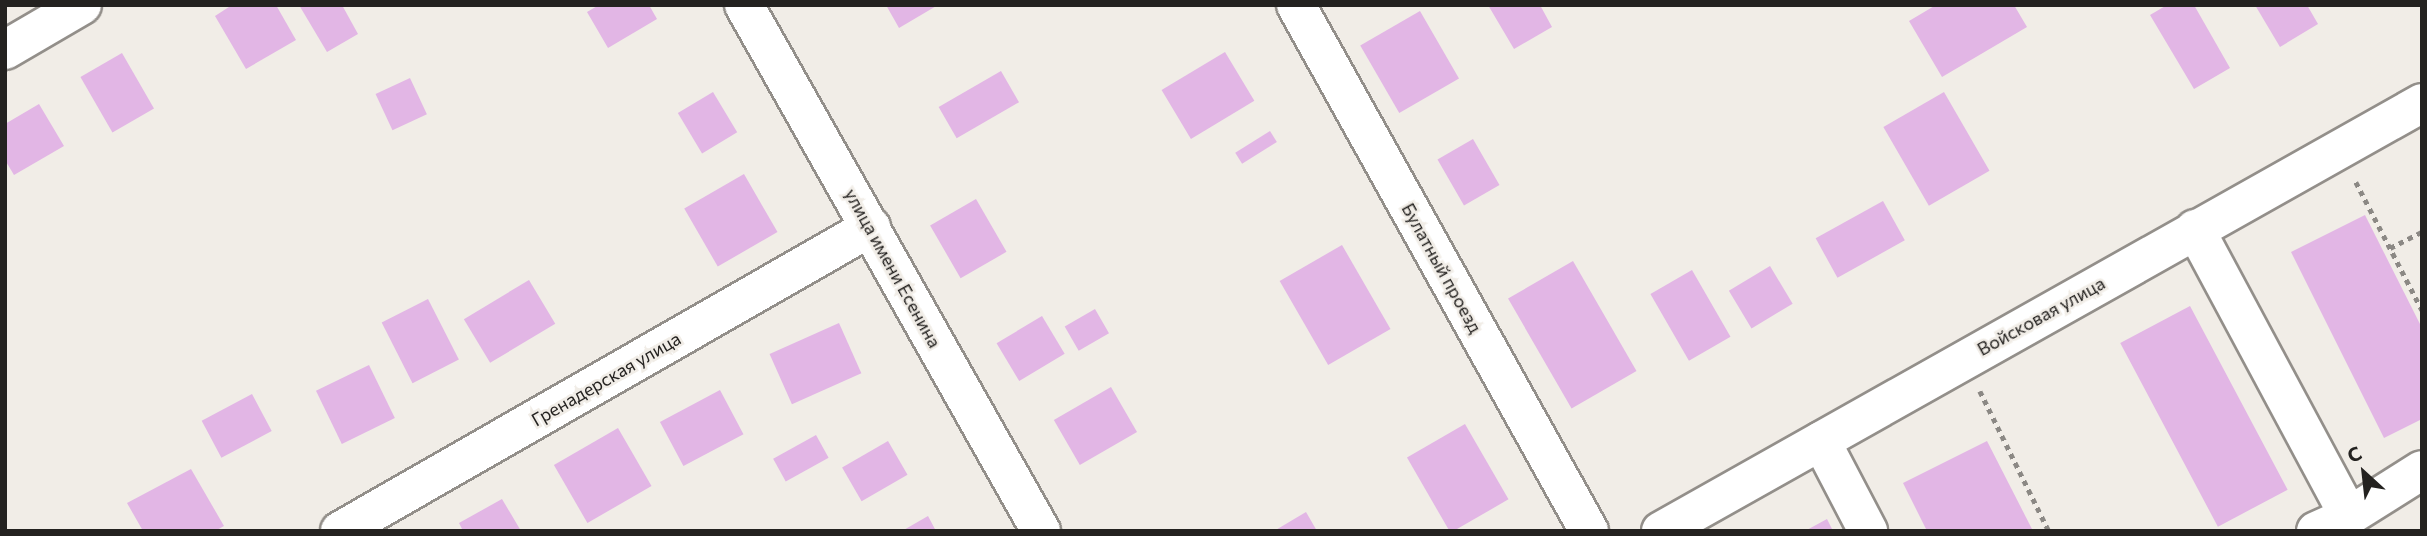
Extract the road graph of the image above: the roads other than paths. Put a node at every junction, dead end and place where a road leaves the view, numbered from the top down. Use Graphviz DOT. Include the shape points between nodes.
graph roads {
  1 [pos="82,5"];
  2 [pos="744,5"];
  3 [pos="1296,5"];
  4 [pos="5,50"];
  5 [pos="2422,103"];
  6 [pos="871,227"];
  7 [pos="2195,229"];
  8 [pos="1821,440"];
  9 [pos="2422,470"];
  10 [pos="2332,524"];
  11 [pos="340,531"];
  12 [pos="1041,531"];
  13 [pos="1589,531"];
  14 [pos="1661,531"];
  15 [pos="1868,531"];
  1 -- 4 [label="street"];
  2 -- 6 [label="street, улица имени Есенина"];
  3 -- 13 [label="street, Булатный проезд"];
  5 -- 7 [label="street, Войсковая улица"];
  6 -- 11 [label="street, Гренадерская улица"];
  6 -- 12 [label="street, улица имени Есенина"];
  7 -- 8 [label="street, Войсковая улица"];
  7 -- 10 [label="street"];
  8 -- 14 [label="street, Войсковая улица"];
  8 -- 15 [label="street"];
  9 -- 10 [label="street"];
}
